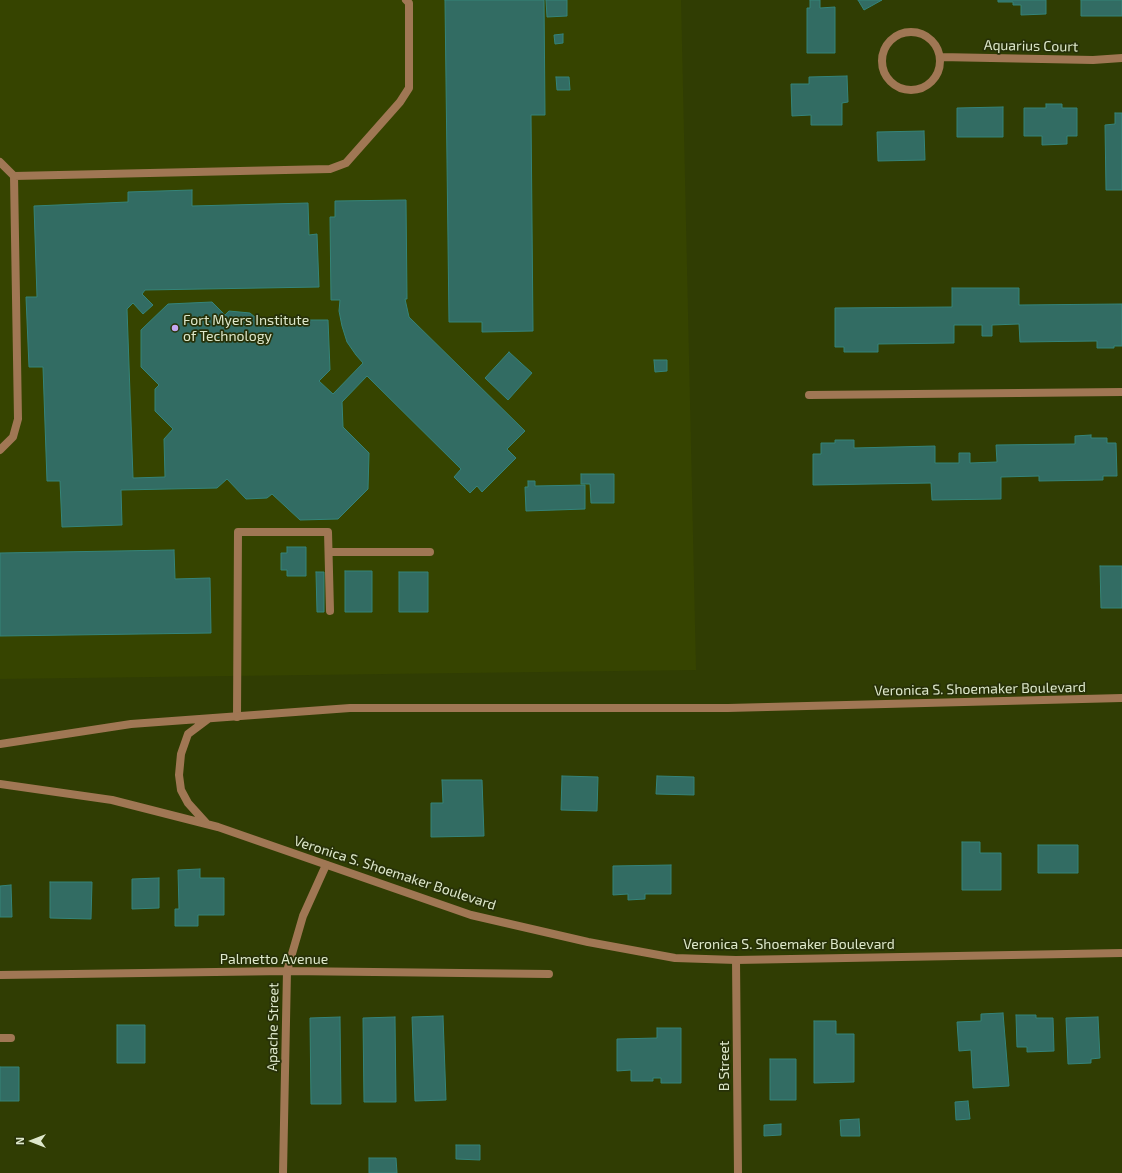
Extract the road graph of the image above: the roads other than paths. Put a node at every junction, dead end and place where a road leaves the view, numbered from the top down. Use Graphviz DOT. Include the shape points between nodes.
graph roads {
  1 [pos="406,0"];
  2 [pos="940,57"];
  3 [pos="1122,58"];
  4 [pos="0,162"];
  5 [pos="14,176"];
  6 [pos="1122,392"];
  7 [pos="809,395"];
  8 [pos="0,450"];
  9 [pos="329,552"];
  10 [pos="430,552"];
  11 [pos="330,611"];
  12 [pos="1122,698"];
  13 [pos="237,716"];
  14 [pos="209,718"];
  15 [pos="0,744"];
  16 [pos="0,784"];
  17 [pos="208,824"];
  18 [pos="326,865"];
  19 [pos="1122,953"];
  20 [pos="736,960"];
  21 [pos="287,971"];
  22 [pos="549,974"];
  23 [pos="0,976"];
  24 [pos="0,1038"];
  25 [pos="12,1038"];
  26 [pos="283,1173"];
  27 [pos="738,1173"];
  1 -- 5 [label="street" via="409,3 409,88 400,102 346,163 330,169"];
  2 -- 2 [label="street" via="938,48 925,35 907,32 890,40 882,56 882,66 890,82 906,90 915,90 931,82 940,67"];
  2 -- 3 [label="street, Aquarius Court" via="1093,60"];
  4 -- 5 [label="street"];
  5 -- 8 [label="street" via="18,419 13,437"];
  6 -- 7 [label="street"];
  9 -- 10 [label="street"];
  9 -- 11 [label="street"];
  9 -- 13 [label="street" via="328,532 238,532"];
  12 -- 13 [label="street, Veronica S. Shoemaker Boulevard" via="728,708 350,708"];
  13 -- 14 [label="street, Veronica S. Shoemaker Boulevard"];
  14 -- 15 [label="street, Veronica S. Shoemaker Boulevard" via="131,724"];
  14 -- 17 [label="street" via="188,734 181,754 179,775 181,790 188,803"];
  16 -- 17 [label="street, Veronica S. Shoemaker Boulevard" via="112,800"];
  17 -- 18 [label="street, Veronica S. Shoemaker Boulevard"];
  18 -- 20 [label="street, Veronica S. Shoemaker Boulevard" via="479,917 588,942 675,958"];
  18 -- 21 [label="street, Apache Street" via="303,916"];
  19 -- 20 [label="street, Veronica S. Shoemaker Boulevard"];
  20 -- 27 [label="street, B Street"];
  21 -- 22 [label="street, Palmetto Avenue"];
  21 -- 23 [label="street, Palmetto Avenue"];
  21 -- 26 [label="street, Apache Street"];
  24 -- 25 [label="street"];
}
